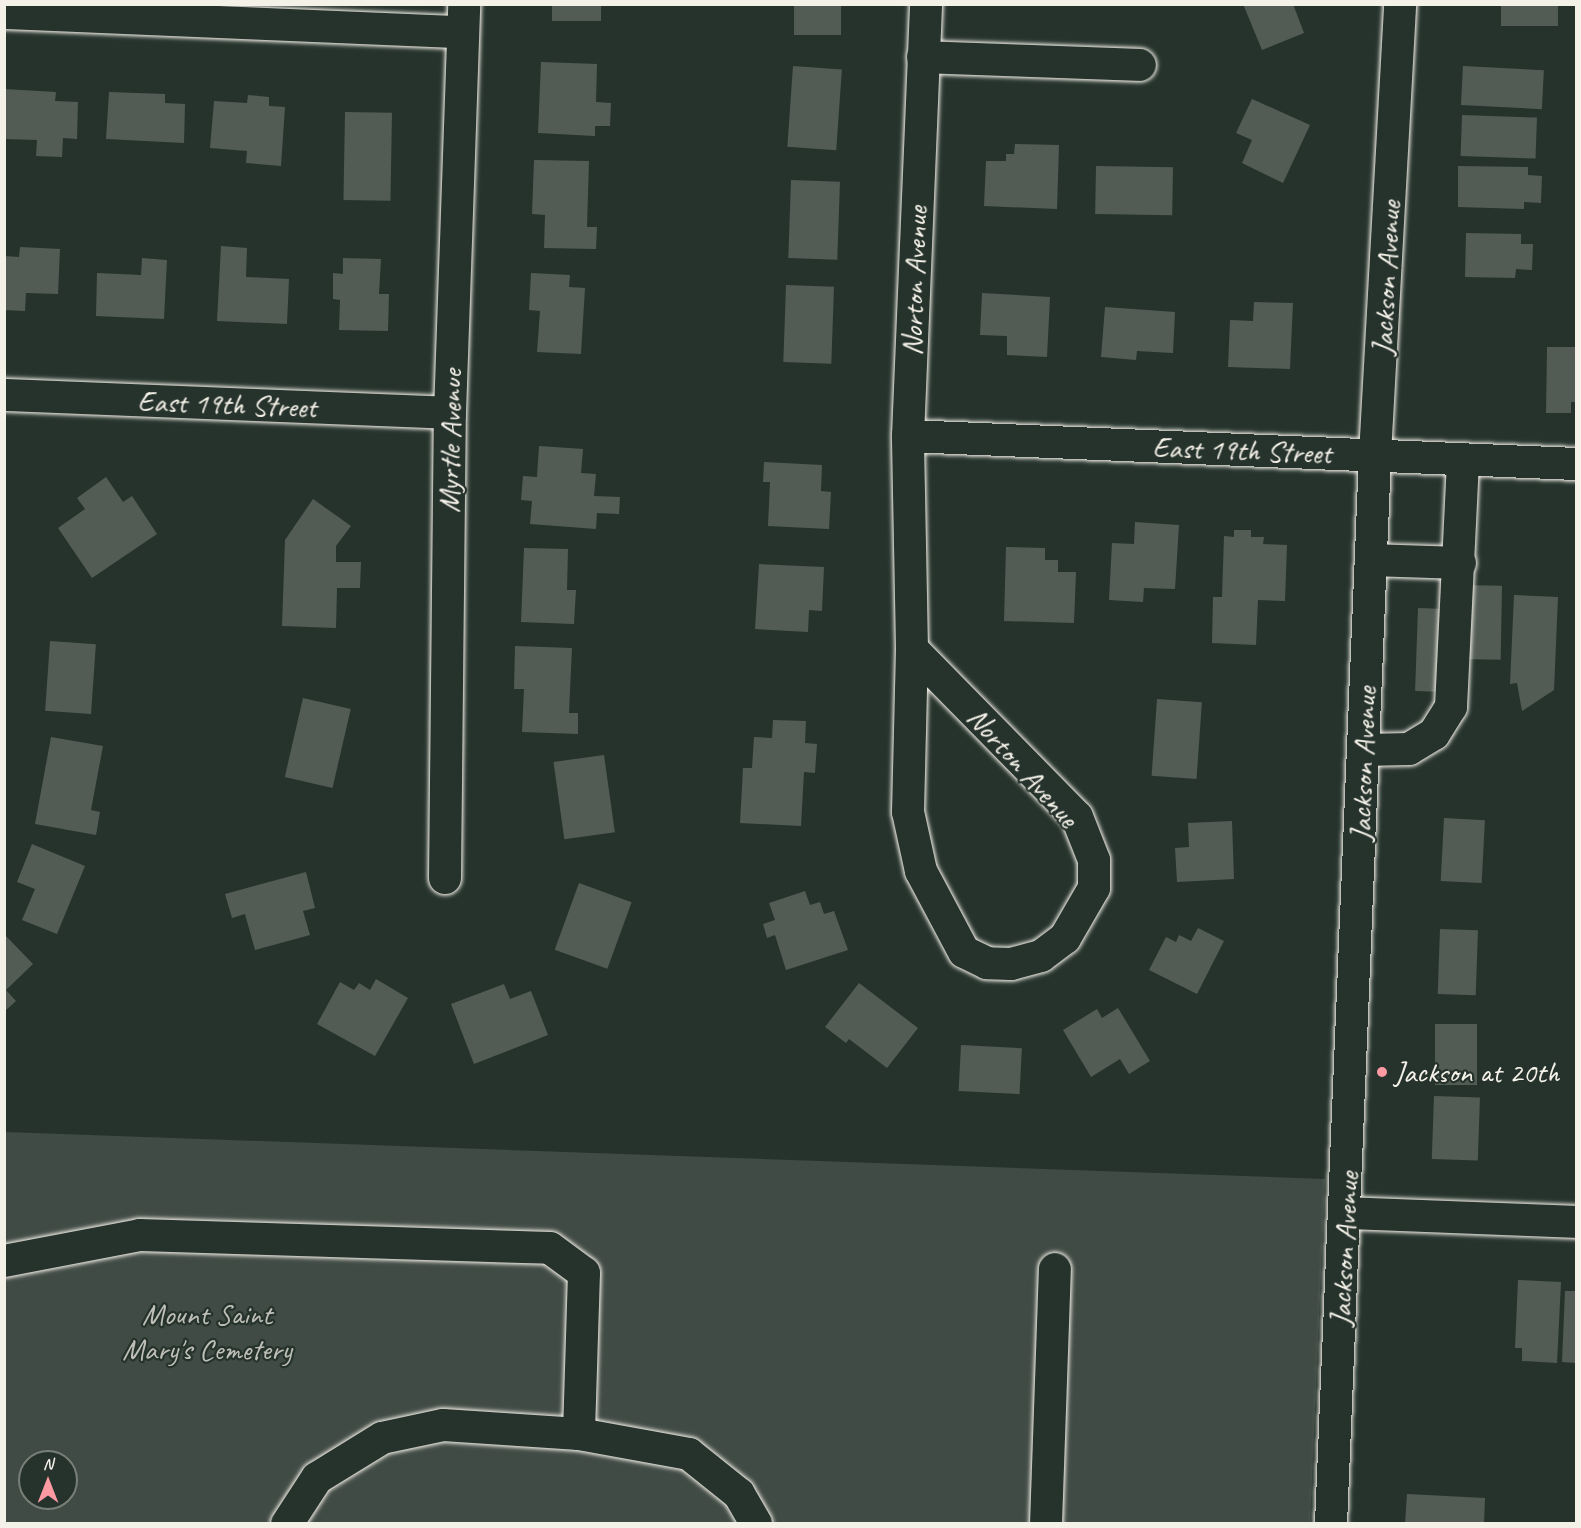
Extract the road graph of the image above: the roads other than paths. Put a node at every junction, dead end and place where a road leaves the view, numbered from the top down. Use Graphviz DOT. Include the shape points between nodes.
graph roads {
  1 [pos="926,4"];
  2 [pos="1400,4"];
  3 [pos="4,13"];
  4 [pos="464,18"];
  5 [pos="923,57"];
  6 [pos="1140,65"];
  7 [pos="4,394"];
  8 [pos="450,413"];
  9 [pos="908,436"];
  10 [pos="1375,455"];
  11 [pos="1463,459"];
  12 [pos="1576,464"];
  13 [pos="1371,560"];
  14 [pos="1460,563"];
  15 [pos="912,649"];
  16 [pos="1364,750"];
  17 [pos="446,878"];
  18 [pos="1346,1213"];
  19 [pos="1576,1222"];
  20 [pos="4,1261"];
  21 [pos="1055,1269"];
  22 [pos="579,1434"];
  23 [pos="287,1524"];
  24 [pos="756,1524"];
  25 [pos="1046,1524"];
  26 [pos="1331,1524"];
  1 -- 5 [label="street, Norton Avenue"];
  2 -- 10 [label="street, Jackson Avenue"];
  3 -- 4 [label="street"];
  4 -- 8 [label="street, Myrtle Avenue"];
  5 -- 6 [label="street"];
  5 -- 9 [label="street, Norton Avenue"];
  7 -- 8 [label="street, East 19th Street"];
  8 -- 17 [label="street, Myrtle Avenue"];
  9 -- 10 [label="street, East 19th Street"];
  9 -- 15 [label="street, Norton Avenue"];
  10 -- 11 [label="street, East 19th Street"];
  10 -- 13 [label="street, Jackson Avenue"];
  11 -- 12 [label="street, East 19th Street"];
  11 -- 14 [label="street"];
  13 -- 14 [label="street"];
  13 -- 16 [label="street, Jackson Avenue"];
  14 -- 16 [label="street" via="1451,707 1434,734 1409,749"];
  15 -- 15 [label="street, Norton Avenue" via="908,812 921,870 964,951 987,963 1011,964 1041,956 1065,938 1094,888 1094,860 1077,817"];
  16 -- 18 [label="street, Jackson Avenue"];
  18 -- 19 [label="street"];
  18 -- 26 [label="street, Jackson Avenue"];
  20 -- 22 [label="street" via="140,1235 550,1248 584,1273"];
  21 -- 25 [label="street"];
  22 -- 23 [label="street" via="442,1425 382,1438 317,1478"];
  22 -- 24 [label="street" via="689,1454 739,1494"];
}
